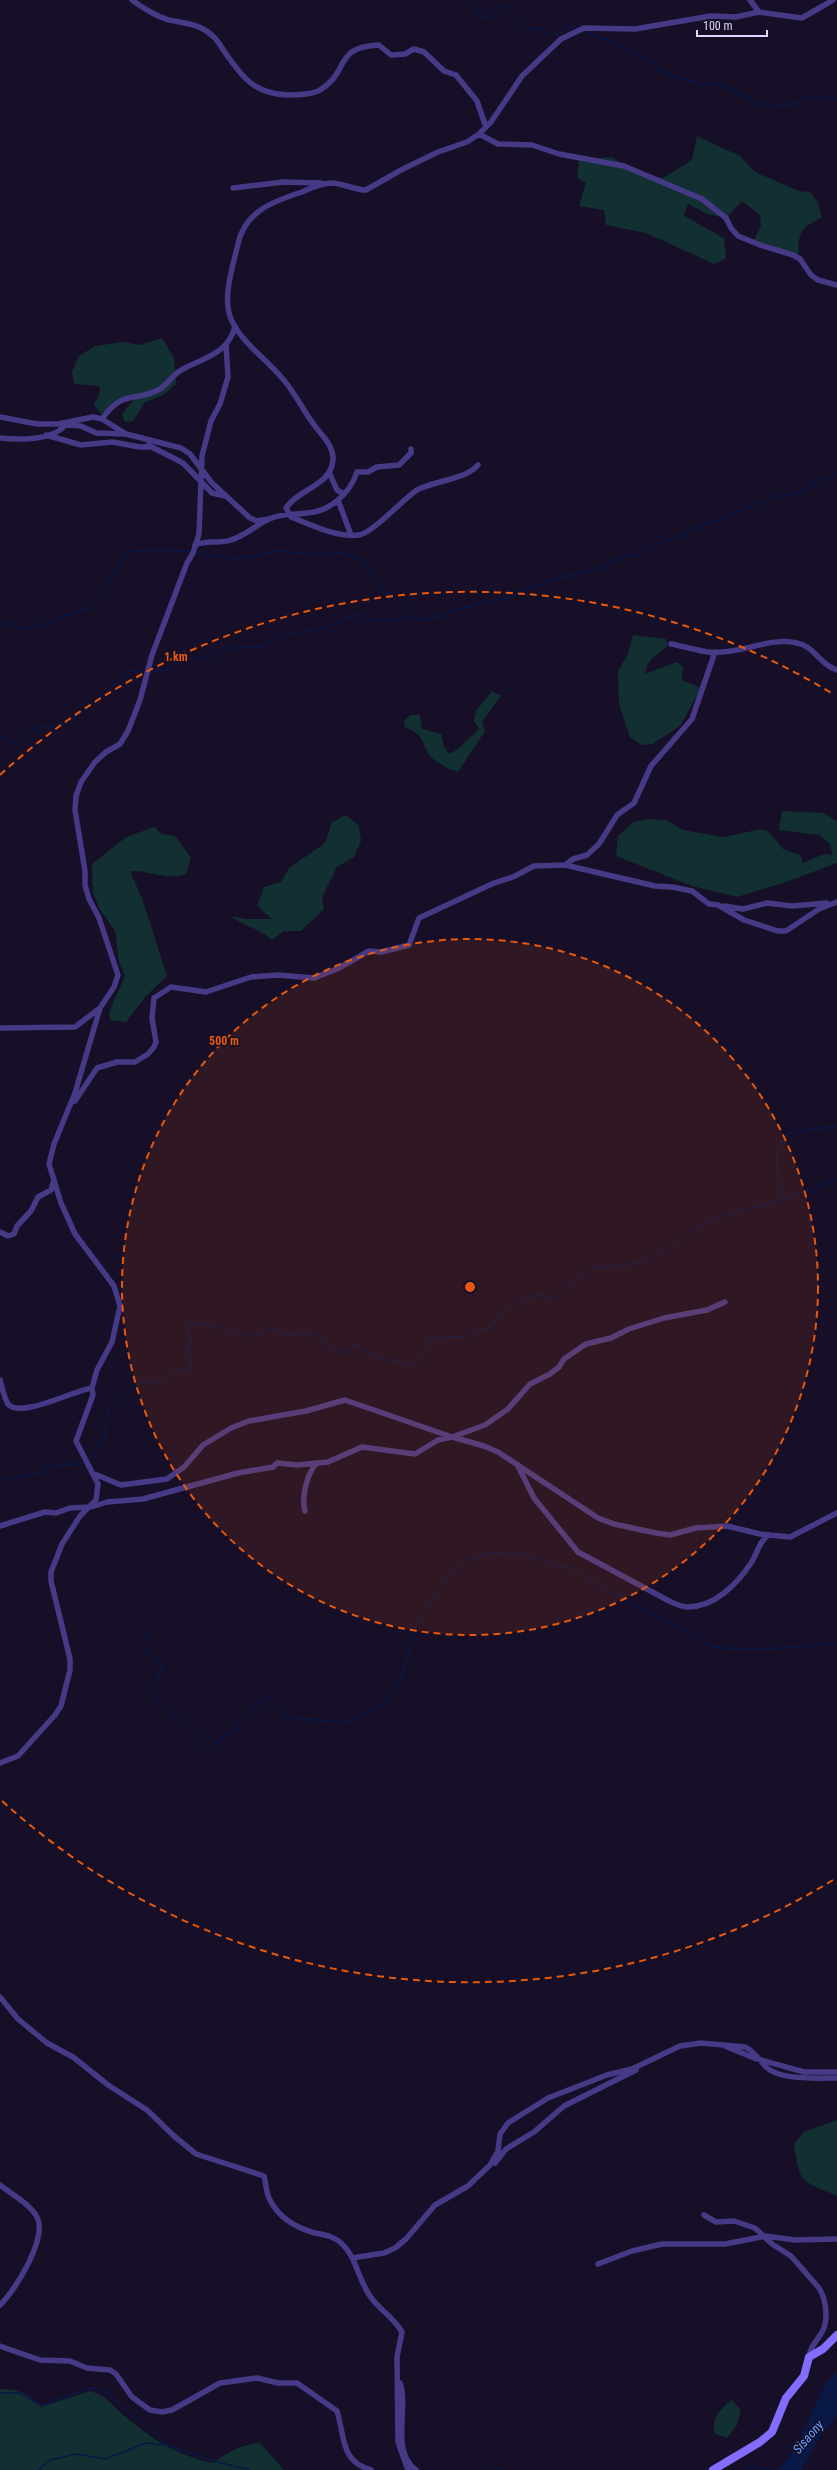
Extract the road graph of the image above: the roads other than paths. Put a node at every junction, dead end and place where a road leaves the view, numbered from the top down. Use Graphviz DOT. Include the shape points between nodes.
graph roads {
  1 [pos="132,0"];
  2 [pos="750,0"];
  3 [pos="832,0"];
  4 [pos="759,12"];
  5 [pos="486,127"];
  6 [pos="480,134"];
  7 [pos="327,183"];
  8 [pos="233,188"];
  9 [pos="837,285"];
  10 [pos="235,326"];
  11 [pos="226,344"];
  12 [pos="0,417"];
  13 [pos="102,419"];
  14 [pos="58,424"];
  15 [pos="66,424"];
  16 [pos="126,434"];
  17 [pos="46,435"];
  18 [pos="0,438"];
  19 [pos="142,439"];
  20 [pos="150,447"];
  21 [pos="411,449"];
  22 [pos="478,465"];
  23 [pos="200,468"];
  24 [pos="329,472"];
  25 [pos="200,478"];
  26 [pos="344,494"];
  27 [pos="226,496"];
  28 [pos="338,500"];
  29 [pos="288,513"];
  30 [pos="269,519"];
  31 [pos="351,535"];
  32 [pos="194,549"];
  33 [pos="671,644"];
  34 [pos="715,652"];
  35 [pos="837,670"];
  36 [pos="565,865"];
  37 [pos="837,902"];
  38 [pos="830,903"];
  39 [pos="718,905"];
  40 [pos="100,1008"];
  41 [pos="0,1028"];
  42 [pos="67,1114"];
  43 [pos="54,1178"];
  44 [pos="0,1232"];
  45 [pos="726,1302"];
  46 [pos="0,1380"];
  47 [pos="92,1388"];
  48 [pos="452,1437"];
  49 [pos="316,1464"];
  50 [pos="516,1464"];
  51 [pos="92,1472"];
  52 [pos="91,1507"];
  53 [pos="305,1512"];
  54 [pos="837,1513"];
  55 [pos="0,1526"];
  56 [pos="769,1535"];
  57 [pos="0,1763"];
  58 [pos="0,1997"];
  59 [pos="647,2060"];
  60 [pos="760,2060"];
  61 [pos="837,2072"];
  62 [pos="837,2078"];
  63 [pos="488,2167"];
  64 [pos="0,2185"];
  65 [pos="704,2215"];
  66 [pos="766,2236"];
  67 [pos="837,2239"];
  68 [pos="352,2258"];
  69 [pos="598,2264"];
  70 [pos="0,2306"];
  71 [pos="837,2335"];
  72 [pos="0,2346"];
  73 [pos="808,2357"];
  74 [pos="398,2377"];
  75 [pos="371,2470"];
  76 [pos="408,2470"];
  77 [pos="416,2470"];
  78 [pos="713,2470"];
  1 -- 5 [label="street" via="154,15 201,27 217,39 246,79 270,93 299,95 318,91 332,80 352,50 364,46 379,45 391,55 405,54 414,49 424,52 444,71 459,77 477,101"];
  2 -- 4 [label="street"];
  3 -- 4 [label="street" via="802,18"];
  4 -- 5 [label="street" via="736,17 711,16 635,29 582,29 561,39 522,76"];
  5 -- 6 [label="street"];
  6 -- 7 [label="street" via="401,170 366,190"];
  6 -- 9 [label="street" via="498,144 532,145 559,154 624,166 702,199 726,218 738,236 793,255 800,259 811,275 818,280"];
  7 -- 8 [label="street" via="284,182"];
  7 -- 10 [label="street" via="266,205 242,230 231,274 231,317"];
  10 -- 11 [label="street" via="233,336"];
  10 -- 24 [label="street" via="284,380 328,442 333,458"];
  11 -- 13 [label="street" via="212,357 182,369 159,389 128,397 111,406"];
  11 -- 23 [label="street" via="228,377 220,404 211,421"];
  12 -- 14 [label="street" via="37,424"];
  13 -- 14 [label="street" via="93,417"];
  13 -- 16 [label="street"];
  14 -- 15 [label="street"];
  15 -- 16 [label="street" via="81,426 96,433"];
  15 -- 17 [label="street" via="63,428"];
  16 -- 19 [label="street"];
  17 -- 18 [label="street"];
  17 -- 20 [label="street" via="81,445 112,442"];
  19 -- 20 [label="street"];
  19 -- 23 [label="street" via="181,448 190,454"];
  20 -- 25 [label="street" via="183,463"];
  21 -- 26 [label="street" via="411,453 399,465 357,472"];
  22 -- 31 [label="street" via="471,474 449,478 417,491 360,535"];
  23 -- 25 [label="street"];
  23 -- 27 [label="street"];
  24 -- 26 [label="street" via="338,490"];
  24 -- 29 [label="street" via="315,486 292,498 286,508"];
  25 -- 27 [label="street" via="204,487 212,493"];
  25 -- 32 [label="street" via="199,534"];
  26 -- 28 [label="street"];
  27 -- 30 [label="street" via="250,518 257,521"];
  28 -- 29 [label="street" via="309,514"];
  28 -- 31 [label="street"];
  29 -- 30 [label="street"];
  29 -- 31 [label="street" via="291,517 341,535"];
  30 -- 32 [label="street" via="231,541 200,543"];
  32 -- 40 [label="street" via="152,655 140,700 126,735 120,744 95,762 81,782 76,796 75,810 85,886 99,918 118,975 114,987"];
  33 -- 34 [label="street" via="706,653"];
  34 -- 35 [label="street" via="790,641 807,647 824,665"];
  34 -- 36 [label="street" via="692,719 651,766 634,803 617,815 591,852"];
  36 -- 39 [label="street" via="692,892 709,904"];
  36 -- 42 [label="street" via="534,866 494,883 419,918 409,945 381,952 369,951 337,969 314,978 278,975 251,977 206,992 171,987 154,998 154,1047 135,1062 117,1062 97,1068 85,1082"];
  37 -- 38 [label="street"];
  38 -- 39 [label="street" via="792,906 767,903 743,909"];
  38 -- 39 [label="street" via="786,931 778,931 744,920"];
  40 -- 41 [label="street" via="75,1027"];
  40 -- 42 [label="street"];
  42 -- 43 [label="street" via="50,1158 49,1164"];
  43 -- 44 [label="street" via="51,1190 38,1197 14,1234 8,1236"];
  43 -- 47 [label="street" via="61,1203 75,1234 114,1286 120,1306 112,1342 97,1370"];
  45 -- 48 [label="street" via="707,1310 664,1318 629,1329 611,1338 586,1344 564,1359 550,1374 530,1384 508,1409 485,1425"];
  46 -- 47 [label="street" via="6,1400 9,1405 16,1408 41,1405"];
  47 -- 51 [label="street" via="93,1395 76,1441"];
  48 -- 49 [label="street" via="438,1440 415,1454 362,1447 334,1460"];
  48 -- 50 [label="street" via="484,1446"];
  48 -- 51 [label="street" via="345,1400 306,1411 249,1421 231,1428 203,1445 184,1467 167,1479 121,1485"];
  49 -- 52 [label="street" via="277,1463 272,1468 238,1473 143,1499 107,1502"];
  49 -- 53 [label="street" via="306,1487 303,1502"];
  50 -- 56 [label="street" via="592,1515 614,1524 670,1535 715,1526 741,1528"];
  50 -- 56 [label="street" via="534,1498 578,1552 668,1601 684,1607 706,1603 728,1590 751,1563 763,1539"];
  51 -- 52 [label="street" via="98,1484 96,1500"];
  52 -- 55 [label="street" via="70,1508 56,1513 45,1512"];
  52 -- 57 [label="street" via="80,1516 62,1544 52,1572 54,1598 70,1659 70,1670 61,1706 18,1756"];
  54 -- 56 [label="street" via="790,1537"];
  58 -- 68 [label="street" via="18,2019 47,2043 74,2057 108,2085 147,2110 196,2154 264,2176 270,2199 285,2219 294,2225 334,2237"];
  59 -- 60 [label="street" via="680,2046 715,2043 745,2047 752,2050"];
  59 -- 63 [label="street" via="642,2067 622,2079 564,2106 534,2132 506,2149 494,2164"];
  59 -- 63 [label="street" via="632,2069 607,2075 548,2098 508,2123 500,2134 498,2152"];
  60 -- 61 [label="street" via="804,2072"];
  60 -- 62 [label="street" via="769,2070 776,2073 798,2077"];
  63 -- 68 [label="street" via="468,2186 435,2205 395,2248 384,2253"];
  64 -- 70 [label="street" via="39,2219 38,2241 29,2263 13,2291"];
  65 -- 66 [label="street" via="716,2222 744,2223"];
  66 -- 67 [label="street" via="795,2240"];
  66 -- 69 [label="street" via="725,2244 662,2244 632,2251"];
  66 -- 73 [label="street" via="772,2244 799,2264 823,2294 825,2322"];
  68 -- 74 [label="street" via="359,2278 370,2297 394,2319 402,2332 397,2357"];
  71 -- 73 [label="street"];
  72 -- 75 [label="street" via="40,2360 70,2361 87,2368 110,2370 116,2374 132,2397 150,2410 162,2412 183,2405 220,2383 257,2378 278,2383 297,2383 337,2411 348,2454 359,2466"];
  73 -- 78 [label="street" via="804,2376 786,2398 772,2432 755,2446"];
  74 -- 76 [label="street" via="398,2442"];
  74 -- 77 [label="street" via="403,2399 403,2448"];
}
